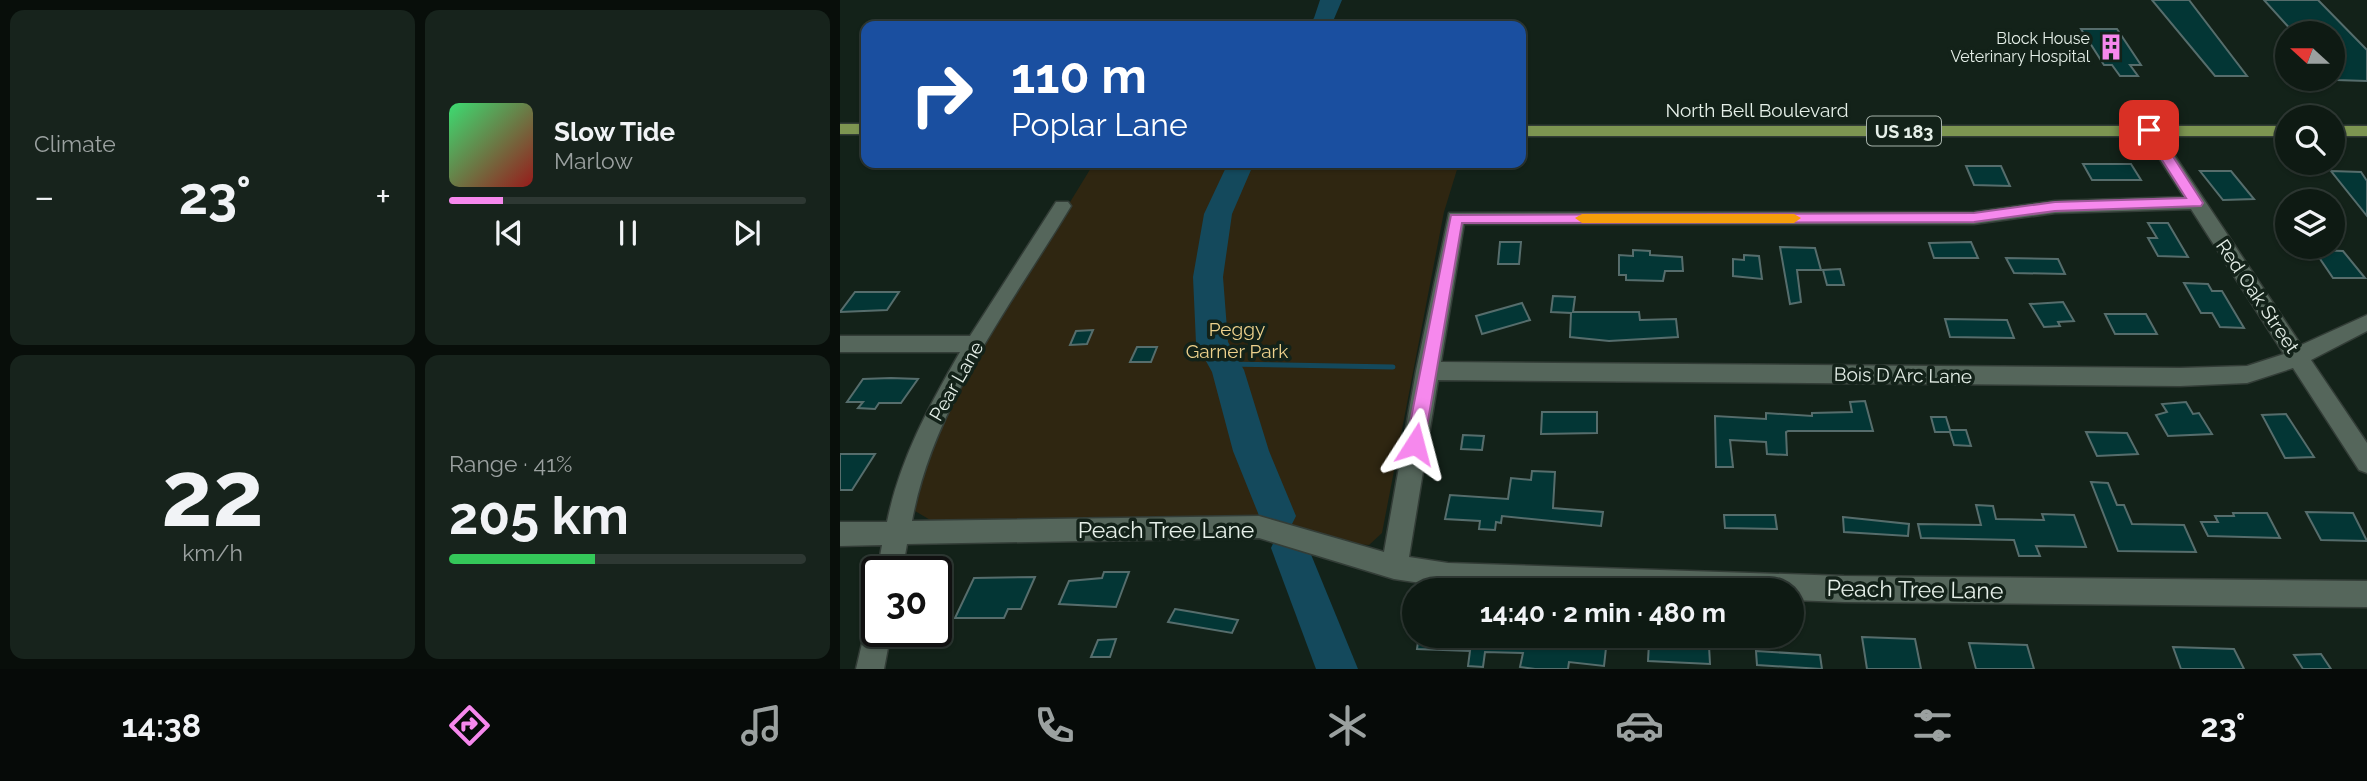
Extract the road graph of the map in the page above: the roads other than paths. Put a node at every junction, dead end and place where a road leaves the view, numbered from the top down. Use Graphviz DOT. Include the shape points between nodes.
graph roads {
  1 [pos="840,129"];
  2 [pos="861,130"];
  3 [pos="2149,130"];
  4 [pos="1526,131"];
  5 [pos="2275,131"];
  6 [pos="2345,131"];
  7 [pos="2367,131"];
  8 [pos="2196,203"];
  9 [pos="1062,206"];
  10 [pos="2367,323"];
  11 [pos="840,344"];
  12 [pos="976,344"];
  13 [pos="2298,357"];
  14 [pos="1427,371"];
  15 [pos="2367,463"];
  16 [pos="840,534"];
  17 [pos="897,534"];
  18 [pos="892,556"];
  19 [pos="1394,567"];
  20 [pos="2367,594"];
  21 [pos="874,647"];
  22 [pos="870,669"];
  1 -- 2 [label="main road"];
  3 -- 4 [label="main road, North Bell Boulevard / US 183"];
  3 -- 5 [label="main road, North Bell Boulevard / US 183"];
  3 -- 8 [label="street, Red Oak Street"];
  6 -- 7 [label="main road"];
  8 -- 13 [label="street, Red Oak Street"];
  8 -- 14 [label="street" via="2055,207 1974,218 1456,218"];
  9 -- 12 [label="street, Pear Lane"];
  10 -- 13 [label="street, Bois D Arc Lane"];
  11 -- 12 [label="street"];
  12 -- 17 [label="street, Pear Lane" via="927,431 907,482"];
  13 -- 14 [label="street, Bois D Arc Lane" via="2264,371 2180,377"];
  13 -- 15 [label="street, Red Oak Street"];
  14 -- 19 [label="street"];
  16 -- 17 [label="street, Peach Tree Lane"];
  17 -- 18 [label="street, Pear Lane"];
  17 -- 19 [label="street, Peach Tree Lane" via="1259,527"];
  19 -- 20 [label="street, Peach Tree Lane" via="1448,575 1844,589"];
  21 -- 22 [label="street"];
}
